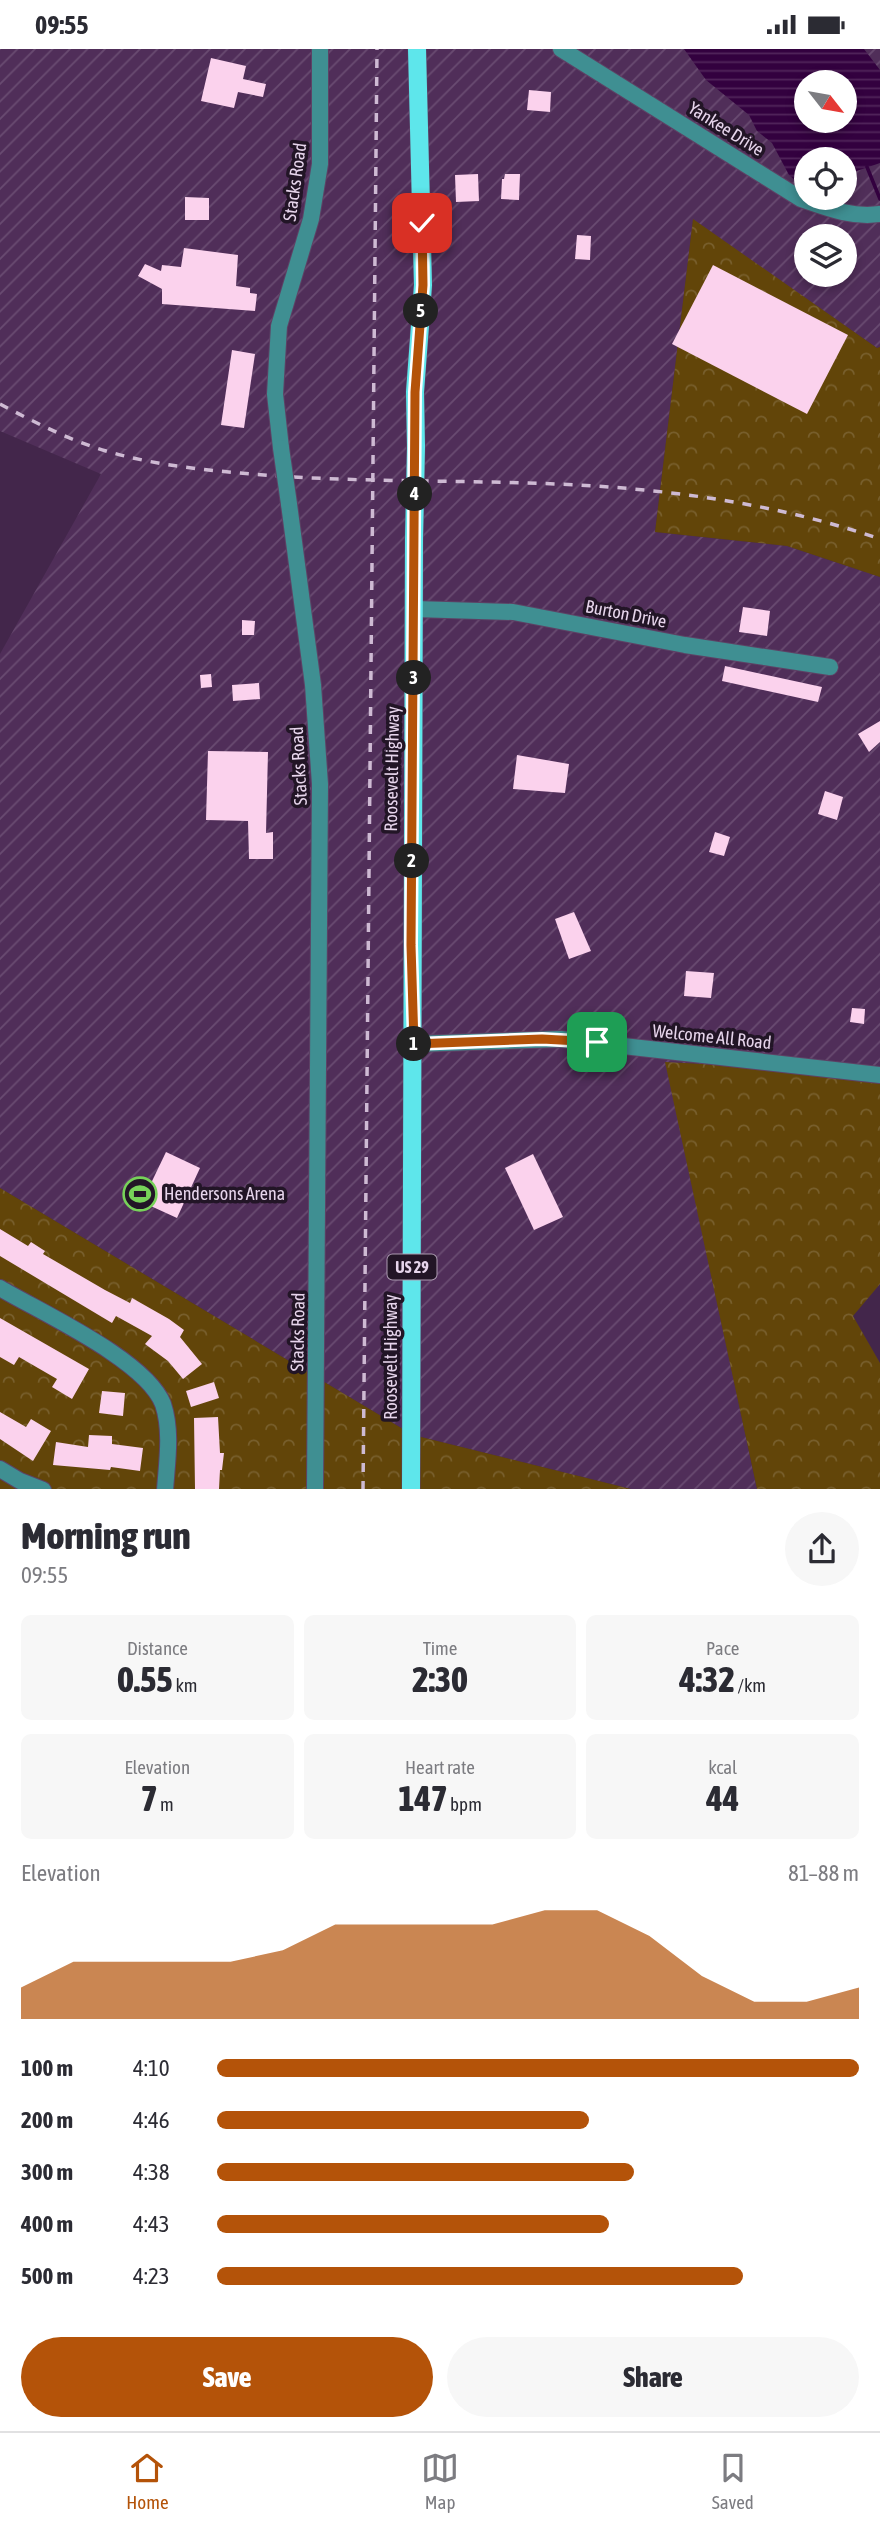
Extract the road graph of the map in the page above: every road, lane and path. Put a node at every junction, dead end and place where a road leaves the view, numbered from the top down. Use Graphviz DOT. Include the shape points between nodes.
graph roads {
  1 [pos="320,49"];
  2 [pos="417,49"];
  3 [pos="561,49"];
  4 [pos="880,214"];
  5 [pos="415,609"];
  6 [pos="830,667"];
  7 [pos="414,1044"];
  8 [pos="880,1075"];
  9 [pos="0,1287"];
  10 [pos="0,1469"];
  11 [pos="43,1489"];
  12 [pos="165,1489"];
  13 [pos="315,1489"];
  14 [pos="411,1489"];
  1 -- 13 [label="street, Stacks Road, bridge" via="320,165 311,219 279,327 275,394 313,685 320,785"];
  2 -- 5 [label="main road, Roosevelt Highway / US 29, bridge" via="423,285 415,392"];
  3 -- 4 [label="street, Yankee Drive" via="801,199 837,212"];
  5 -- 6 [label="street, Burton Drive" via="513,612"];
  5 -- 7 [label="main road, Roosevelt Highway / US 29"];
  7 -- 8 [label="street, Welcome All Road" via="561,1039"];
  7 -- 14 [label="main road, Roosevelt Highway / US 29"];
  9 -- 12 [label="street" via="118,1356 157,1391 167,1423"];
  10 -- 11 [label="street"];
}
